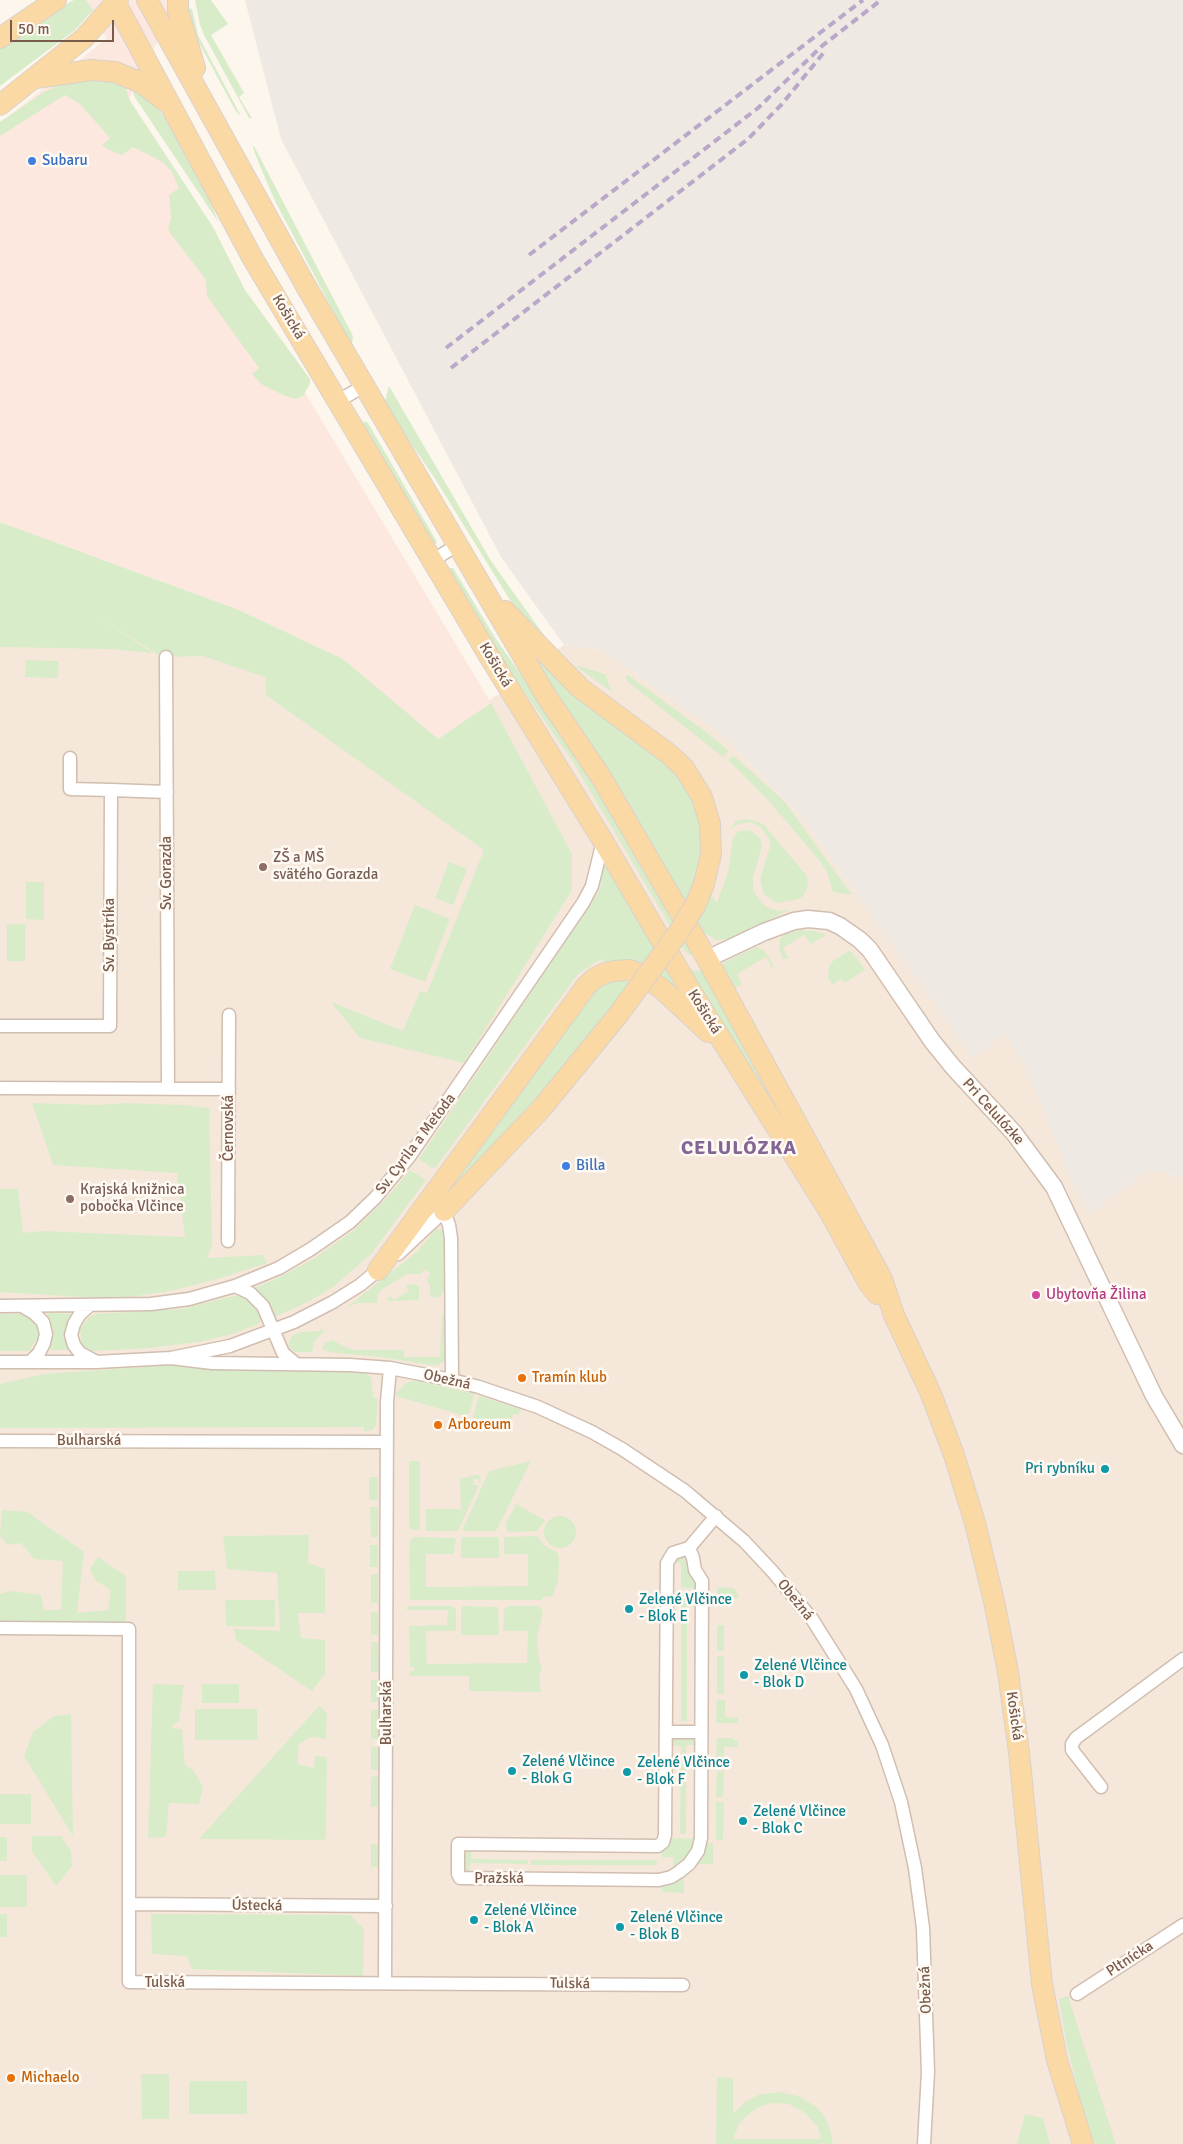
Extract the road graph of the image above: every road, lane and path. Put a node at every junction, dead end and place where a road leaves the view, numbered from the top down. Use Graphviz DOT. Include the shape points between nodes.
graph roads {
  1 [pos="34,0"];
  2 [pos="56,0"];
  3 [pos="147,0"];
  4 [pos="178,0"];
  5 [pos="116,1"];
  6 [pos="0,38"];
  7 [pos="34,79"];
  8 [pos="203,99"];
  9 [pos="0,105"];
  10 [pos="173,109"];
  11 [pos="364,386"];
  12 [pos="338,401"];
  13 [pos="457,546"];
  14 [pos="432,561"];
  15 [pos="479,583"];
  16 [pos="166,657"];
  17 [pos="70,758"];
  18 [pos="111,790"];
  19 [pos="167,792"];
  20 [pos="603,841"];
  21 [pos="668,953"];
  22 [pos="707,959"];
  23 [pos="229,1016"];
  24 [pos="0,1026"];
  25 [pos="728,1052"];
  26 [pos="0,1088"];
  27 [pos="168,1089"];
  28 [pos="229,1089"];
  29 [pos="444,1211"];
  30 [pos="228,1241"];
  31 [pos="378,1270"];
  32 [pos="236,1286"];
  33 [pos="0,1306"];
  34 [pos="22,1306"];
  35 [pos="89,1306"];
  36 [pos="894,1315"];
  37 [pos="273,1331"];
  38 [pos="172,1358"];
  39 [pos="0,1362"];
  40 [pos="30,1362"];
  41 [pos="96,1362"];
  42 [pos="295,1363"];
  43 [pos="390,1368"];
  44 [pos="452,1380"];
  45 [pos="0,1441"];
  46 [pos="387,1442"];
  47 [pos="1183,1444"];
  48 [pos="716,1516"];
  49 [pos="688,1548"];
  50 [pos="0,1628"];
  51 [pos="1183,1659"];
  52 [pos="666,1732"];
  53 [pos="701,1732"];
  54 [pos="1101,1787"];
  55 [pos="129,1904"];
  56 [pos="386,1906"];
  57 [pos="1183,1925"];
  58 [pos="385,1983"];
  59 [pos="683,1985"];
  60 [pos="1077,1994"];
  61 [pos="1080,2137"];
  62 [pos="924,2144"];
  1 -- 6 [label="main road"];
  2 -- 6 [label="main road"];
  3 -- 8 [label="main road, Košická"];
  4 -- 8 [label="main road" via="178,11"];
  5 -- 7 [label="main road" via="84,38"];
  5 -- 10 [label="main road, Košická"];
  7 -- 9 [label="main road"];
  7 -- 10 [label="main road" via="91,70 115,72 142,83"];
  8 -- 11 [label="main road, Košická"];
  10 -- 12 [label="main road, Košická" via="253,259"];
  11 -- 12 [label="street"];
  11 -- 13 [label="main road, Košická"];
  12 -- 14 [label="main road, Košická"];
  13 -- 14 [label="street"];
  13 -- 15 [label="main road, Košická"];
  14 -- 20 [label="main road, Košická"];
  15 -- 22 [label="main road, Košická" via="545,694 601,777"];
  15 -- 29 [label="main road, bridge" via="580,688 684,768 702,797 710,824 711,854 704,884 694,906 618,1015 541,1109"];
  16 -- 19 [label="street, Sv. Gorazda"];
  17 -- 18 [label="street" via="70,789"];
  18 -- 19 [label="street"];
  18 -- 24 [label="street, Sv. Bystríka" via="110,1026"];
  19 -- 27 [label="street, Sv. Gorazda"];
  20 -- 21 [label="main road, Košická"];
  20 -- 32 [label="street, Sv. Cyrila a Metoda" via="592,886 583,903 399,1170 350,1222 279,1268"];
  21 -- 22 [label="main road" via="693,962"];
  21 -- 25 [label="main road, Košická"];
  22 -- 36 [label="main road, Košická" via="882,1279"];
  22 -- 47 [label="street, Pri Celulózke" via="764,932 808,919 840,926 870,950 932,1042 1014,1133 1054,1188 1154,1396"];
  23 -- 28 [label="street, Černovská"];
  25 -- 31 [label="main road" via="662,989 641,974 615,970 595,978"];
  25 -- 36 [label="main road, Košická" via="829,1211 869,1284"];
  26 -- 27 [label="street"];
  27 -- 28 [label="street"];
  28 -- 30 [label="street, Černovská"];
  29 -- 31 [label="street"];
  29 -- 44 [label="street" via="451,1238"];
  31 -- 37 [label="street" via="333,1302"];
  32 -- 35 [label="street, Sv. Cyrila a Metoda" via="189,1299"];
  32 -- 37 [label="street" via="250,1293 263,1306"];
  33 -- 34 [label="street, Sv. Cyrila a Metoda"];
  34 -- 35 [label="street, Sv. Cyrila a Metoda"];
  34 -- 40 [label="street" via="43,1322 46,1334 39,1353"];
  35 -- 41 [label="street" via="80,1314 71,1334 80,1353"];
  36 -- 61 [label="main road, Košická" via="931,1394 954,1455 994,1601 1019,1752 1042,1984 1057,2060"];
  37 -- 38 [label="street" via="230,1346"];
  37 -- 42 [label="street" via="283,1353"];
  38 -- 41 [label="street"];
  38 -- 42 [label="street, Obežná" via="212,1364"];
  39 -- 40 [label="street"];
  40 -- 41 [label="street"];
  42 -- 43 [label="street, Obežná"];
  43 -- 44 [label="street, Obežná"];
  43 -- 46 [label="street, Bulharská"];
  44 -- 48 [label="street, Obežná" via="538,1407 592,1432 655,1470"];
  45 -- 46 [label="street, Bulharská"];
  46 -- 56 [label="street, Bulharská"];
  48 -- 49 [label="street, Pražská"];
  48 -- 62 [label="street, Obežná" via="773,1572 812,1619 856,1689 892,1774 916,1868 923,1928 928,2053"];
  49 -- 52 [label="street, Pražská" via="673,1553 667,1563"];
  49 -- 53 [label="street, Pražská" via="694,1570 702,1582"];
  50 -- 55 [label="street, Tulská" via="129,1629"];
  51 -- 54 [label="street" via="1072,1744 1072,1750"];
  52 -- 53 [label="street"];
  52 -- 53 [label="street, Pražská" via="666,1835 658,1846 458,1844 460,1878 659,1880 670,1877 689,1864 698,1852"];
  55 -- 56 [label="street, Ústecká"];
  55 -- 58 [label="street, Tulská" via="129,1982"];
  56 -- 58 [label="street, Bulharská"];
  57 -- 60 [label="street, Pltnícka"];
  58 -- 59 [label="street, Tulská"];
}
